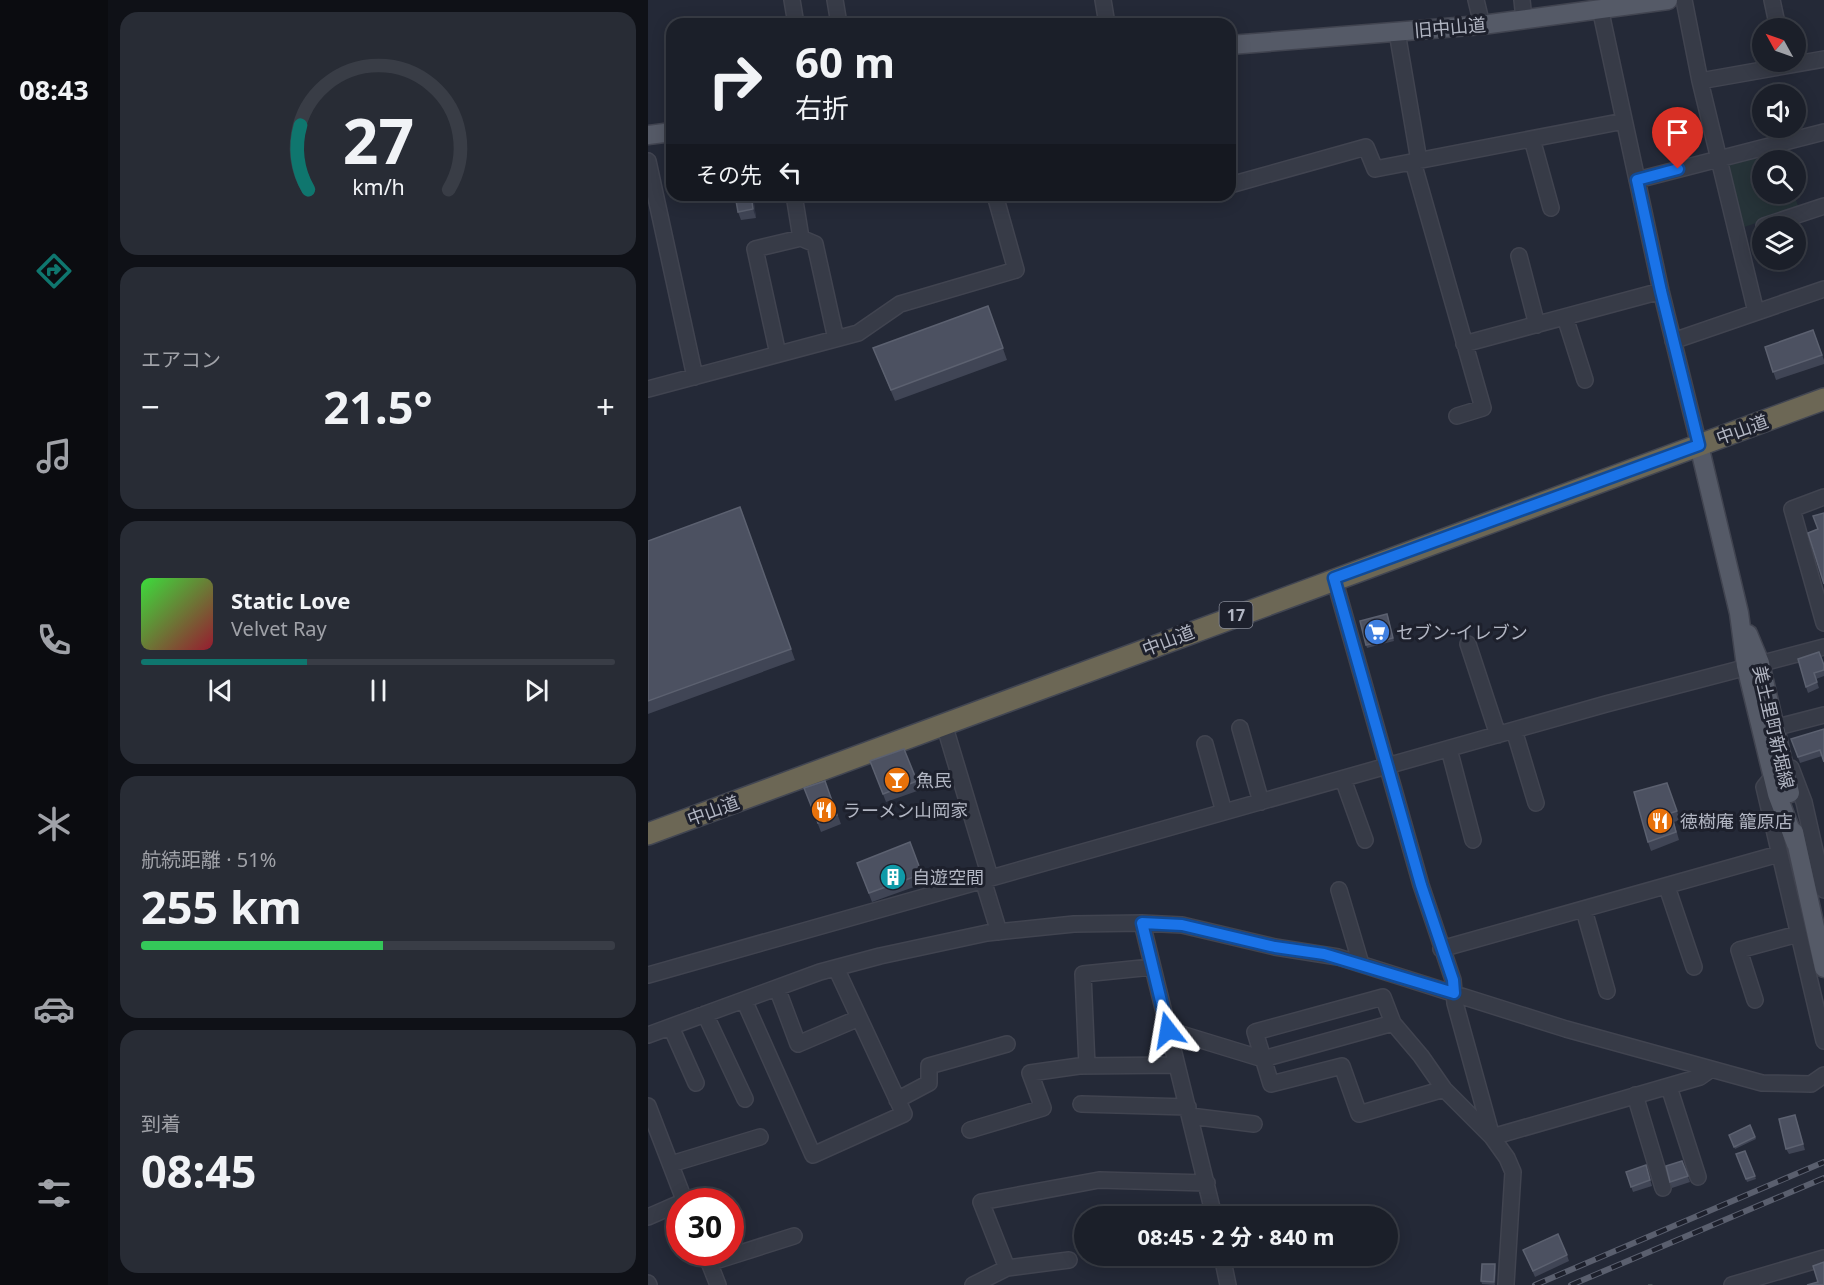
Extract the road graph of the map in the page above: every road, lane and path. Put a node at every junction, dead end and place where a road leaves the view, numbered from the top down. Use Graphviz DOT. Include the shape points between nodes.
graph roads {
  1 [pos="792,0"];
  2 [pos="835,0"];
  3 [pos="1103,0"];
  4 [pos="1476,0"];
  5 [pos="1522,0"];
  6 [pos="1668,0"];
  7 [pos="1684,0"];
  8 [pos="1772,0"];
  9 [pos="1600,4"];
  10 [pos="794,18"];
  11 [pos="838,18"];
  12 [pos="1106,18"];
  13 [pos="1776,18"];
  14 [pos="1524,19"];
  15 [pos="1482,25"];
  16 [pos="1397,32"];
  17 [pos="1236,45"];
  18 [pos="1824,60"];
  19 [pos="1806,61"];
  20 [pos="1752,70"];
  21 [pos="1700,81"];
  22 [pos="1624,121"];
  23 [pos="1824,132"];
  24 [pos="666,133"];
  25 [pos="648,135"];
  26 [pos="1532,139"];
  27 [pos="1719,158"];
  28 [pos="648,161"];
  29 [pos="1416,161"];
  30 [pos="1637,180"];
  31 [pos="1236,183"];
  32 [pos="795,201"];
  33 [pos="997,201"];
  34 [pos="1824,206"];
  35 [pos="1551,208"];
  36 [pos="1795,216"];
  37 [pos="1752,231"];
  38 [pos="1737,236"];
  39 [pos="801,238"];
  40 [pos="1519,256"];
  41 [pos="1824,289"];
  42 [pos="1661,291"];
  43 [pos="1756,312"];
  44 [pos="1565,317"];
  45 [pos="1537,324"];
  46 [pos="836,339"];
  47 [pos="1673,341"];
  48 [pos="1464,344"];
  49 [pos="778,354"];
  50 [pos="695,377"];
  51 [pos="1585,380"];
  52 [pos="648,389"];
  53 [pos="1824,399"];
  54 [pos="1458,416"];
  55 [pos="1699,445"];
  56 [pos="1824,497"];
  57 [pos="1334,578"];
  58 [pos="1824,622"];
  59 [pos="1468,644"];
  60 [pos="1824,647"];
  61 [pos="1753,664"];
  62 [pos="1824,714"];
  63 [pos="944,724"];
  64 [pos="1240,728"];
  65 [pos="1514,730"];
  66 [pos="1768,730"];
  67 [pos="1498,735"];
  68 [pos="1205,744"];
  69 [pos="1449,749"];
  70 [pos="1389,766"];
  71 [pos="1779,775"];
  72 [pos="1343,779"];
  73 [pos="1261,802"];
  74 [pos="1536,803"];
  75 [pos="1224,812"];
  76 [pos="648,834"];
  77 [pos="1365,840"];
  78 [pos="1473,840"];
  79 [pos="1819,847"];
  80 [pos="1779,854"];
  81 [pos="986,879"];
  82 [pos="1667,887"];
  83 [pos="1339,890"];
  84 [pos="1824,890"];
  85 [pos="1584,910"];
  86 [pos="1142,923"];
  87 [pos="999,932"];
  88 [pos="1798,934"];
  89 [pos="1441,949"];
  90 [pos="1823,963"];
  91 [pos="1361,964"];
  92 [pos="1152,967"];
  93 [pos="1694,967"];
  94 [pos="836,968"];
  95 [pos="648,975"];
  96 [pos="777,988"];
  97 [pos="1607,991"];
  98 [pos="1454,993"];
  99 [pos="744,1000"];
  100 [pos="1755,1000"];
  101 [pos="705,1014"];
  102 [pos="859,1018"];
  103 [pos="1393,1023"];
  104 [pos="672,1027"];
  105 [pos="1168,1030"];
  106 [pos="648,1035"];
  107 [pos="1824,1041"];
  108 [pos="1007,1044"];
  109 [pos="1263,1059"];
  110 [pos="1177,1065"];
  111 [pos="1087,1066"];
  112 [pos="1710,1070"];
  113 [pos="1824,1074"];
  114 [pos="696,1083"];
  115 [pos="1669,1086"];
  116 [pos="1444,1089"];
  117 [pos="1635,1095"];
  118 [pos="745,1099"];
  119 [pos="897,1100"];
  120 [pos="1081,1104"];
  121 [pos="648,1106"];
  122 [pos="1189,1112"];
  123 [pos="1254,1124"];
  124 [pos="970,1130"];
  125 [pos="760,1137"];
  126 [pos="1492,1137"];
  127 [pos="671,1164"];
  128 [pos="1698,1177"];
  129 [pos="1207,1183"];
  130 [pos="679,1188"];
  131 [pos="1663,1188"];
  132 [pos="1212,1206"];
  133 [pos="666,1209"];
  134 [pos="648,1217"];
  135 [pos="794,1236"];
  136 [pos="744,1249"];
  137 [pos="1824,1258"];
  138 [pos="1069,1260"];
  139 [pos="710,1266"];
  140 [pos="1224,1266"];
  141 [pos="1007,1269"];
  142 [pos="1506,1284"];
  143 [pos="718,1285"];
  144 [pos="973,1285"];
  145 [pos="1228,1285"];
  146 [pos="1648,1285"];
  147 [pos="1653,1285"];
  148 [pos="1732,1285"];
  1 -- 10 [label="street"];
  2 -- 11 [label="street"];
  3 -- 12 [label="street"];
  4 -- 15 [label="street"];
  5 -- 14 [label="street"];
  6 -- 9 [label="main road, 旧中山道"];
  7 -- 21 [label="street"];
  8 -- 13 [label="street"];
  9 -- 14 [label="main road, 旧中山道"];
  9 -- 22 [label="street"];
  14 -- 15 [label="main road, 旧中山道"];
  15 -- 16 [label="main road, 旧中山道"];
  16 -- 17 [label="main road, 旧中山道"];
  16 -- 29 [label="street"];
  18 -- 19 [label="street"];
  20 -- 21 [label="street"];
  21 -- 27 [label="street"];
  22 -- 26 [label="street"];
  22 -- 30 [label="street"];
  23 -- 27 [label="street"];
  24 -- 25 [label="main road"];
  26 -- 29 [label="street"];
  26 -- 35 [label="street"];
  27 -- 30 [label="street"];
  27 -- 38 [label="street"];
  28 -- 50 [label="street"];
  29 -- 31 [label="street" via="1376,169 1366,147"];
  29 -- 48 [label="street"];
  30 -- 42 [label="street"];
  32 -- 39 [label="street"];
  33 -- 46 [label="street" via="1016,270 900,304 858,333"];
  34 -- 36 [label="street"];
  37 -- 38 [label="street"];
  38 -- 43 [label="street"];
  39 -- 46 [label="street" via="815,244"];
  39 -- 49 [label="street" via="755,249"];
  40 -- 45 [label="street"];
  41 -- 43 [label="street"];
  42 -- 44 [label="street"];
  42 -- 47 [label="street"];
  43 -- 47 [label="street"];
  44 -- 45 [label="street"];
  44 -- 51 [label="street"];
  45 -- 48 [label="street"];
  46 -- 49 [label="street"];
  47 -- 55 [label="street"];
  48 -- 54 [label="street" via="1483,408"];
  49 -- 50 [label="street"];
  50 -- 52 [label="street"];
  53 -- 55 [label="highway, 中山道 / 17"];
  55 -- 57 [label="highway, 中山道 / 17"];
  55 -- 61 [label="main road, 美土里町新堀線"];
  56 -- 58 [label="street" via="1792,509"];
  57 -- 63 [label="highway, 中山道 / 17"];
  57 -- 70 [label="street"];
  59 -- 67 [label="street"];
  60 -- 61 [label="street"];
  61 -- 65 [label="street"];
  61 -- 66 [label="main road, 美土里町新堀線"];
  62 -- 66 [label="street"];
  63 -- 76 [label="highway, 中山道 / 17"];
  63 -- 81 [label="street"];
  64 -- 73 [label="street"];
  65 -- 67 [label="street"];
  65 -- 74 [label="street"];
  66 -- 71 [label="main road, 美土里町新堀線"];
  66 -- 79 [label="street" via="1804,802"];
  67 -- 69 [label="street"];
  68 -- 75 [label="street"];
  69 -- 70 [label="street"];
  69 -- 78 [label="street"];
  70 -- 72 [label="street"];
  70 -- 89 [label="street"];
  71 -- 80 [label="street" via="1764,788"];
  71 -- 90 [label="main road, 美土里町新堀線"];
  72 -- 73 [label="street"];
  72 -- 77 [label="street"];
  73 -- 75 [label="street"];
  75 -- 81 [label="street"];
  79 -- 84 [label="street"];
  80 -- 82 [label="street"];
  80 -- 88 [label="street"];
  81 -- 87 [label="street"];
  81 -- 95 [label="street"];
  82 -- 85 [label="street"];
  82 -- 93 [label="street"];
  83 -- 91 [label="street"];
  85 -- 89 [label="street"];
  85 -- 97 [label="street"];
  86 -- 87 [label="street" via="1074,924"];
  86 -- 91 [label="street" via="1182,925"];
  86 -- 92 [label="street"];
  87 -- 94 [label="street"];
  88 -- 100 [label="street" via="1739,950"];
  88 -- 107 [label="street"];
  89 -- 98 [label="street"];
  91 -- 98 [label="street"];
  92 -- 105 [label="street"];
  92 -- 111 [label="street" via="1083,974"];
  94 -- 96 [label="street"];
  94 -- 102 [label="street"];
  96 -- 99 [label="street"];
  96 -- 102 [label="street" via="798,1044"];
  98 -- 112 [label="street"];
  98 -- 126 [label="street"];
  99 -- 101 [label="street"];
  99 -- 119 [label="street" via="813,1155 904,1114"];
  101 -- 104 [label="street"];
  101 -- 118 [label="street"];
  102 -- 119 [label="street"];
  103 -- 109 [label="street"];
  103 -- 109 [label="street" via="1383,997 1255,1032"];
  103 -- 116 [label="street"];
  104 -- 106 [label="street"];
  104 -- 114 [label="street"];
  105 -- 109 [label="street"];
  105 -- 110 [label="street"];
  108 -- 119 [label="street" via="929,1066 929,1083"];
  109 -- 116 [label="street" via="1271,1084 1342,1066 1359,1114"];
  110 -- 111 [label="street"];
  110 -- 122 [label="street"];
  111 -- 124 [label="street" via="1030,1073 1043,1108"];
  112 -- 113 [label="street" via="1777,1085 1811,1084"];
  112 -- 115 [label="street"];
  115 -- 117 [label="street"];
  115 -- 128 [label="street"];
  116 -- 126 [label="street"];
  117 -- 126 [label="street"];
  117 -- 131 [label="street"];
  120 -- 122 [label="street"];
  121 -- 127 [label="street"];
  122 -- 123 [label="street"];
  122 -- 129 [label="street"];
  125 -- 127 [label="street"];
  126 -- 142 [label="street" via="1513,1172"];
  127 -- 130 [label="street"];
  129 -- 132 [label="street"];
  129 -- 141 [label="street" via="1099,1180 981,1202"];
  133 -- 134 [label="street"];
  135 -- 136 [label="street"];
  137 -- 148 [label="street"];
  138 -- 141 [label="street"];
  139 -- 143 [label="street"];
  140 -- 145 [label="street"];
  141 -- 144 [label="street"];
  146 -- 147 [label="path"];
}
